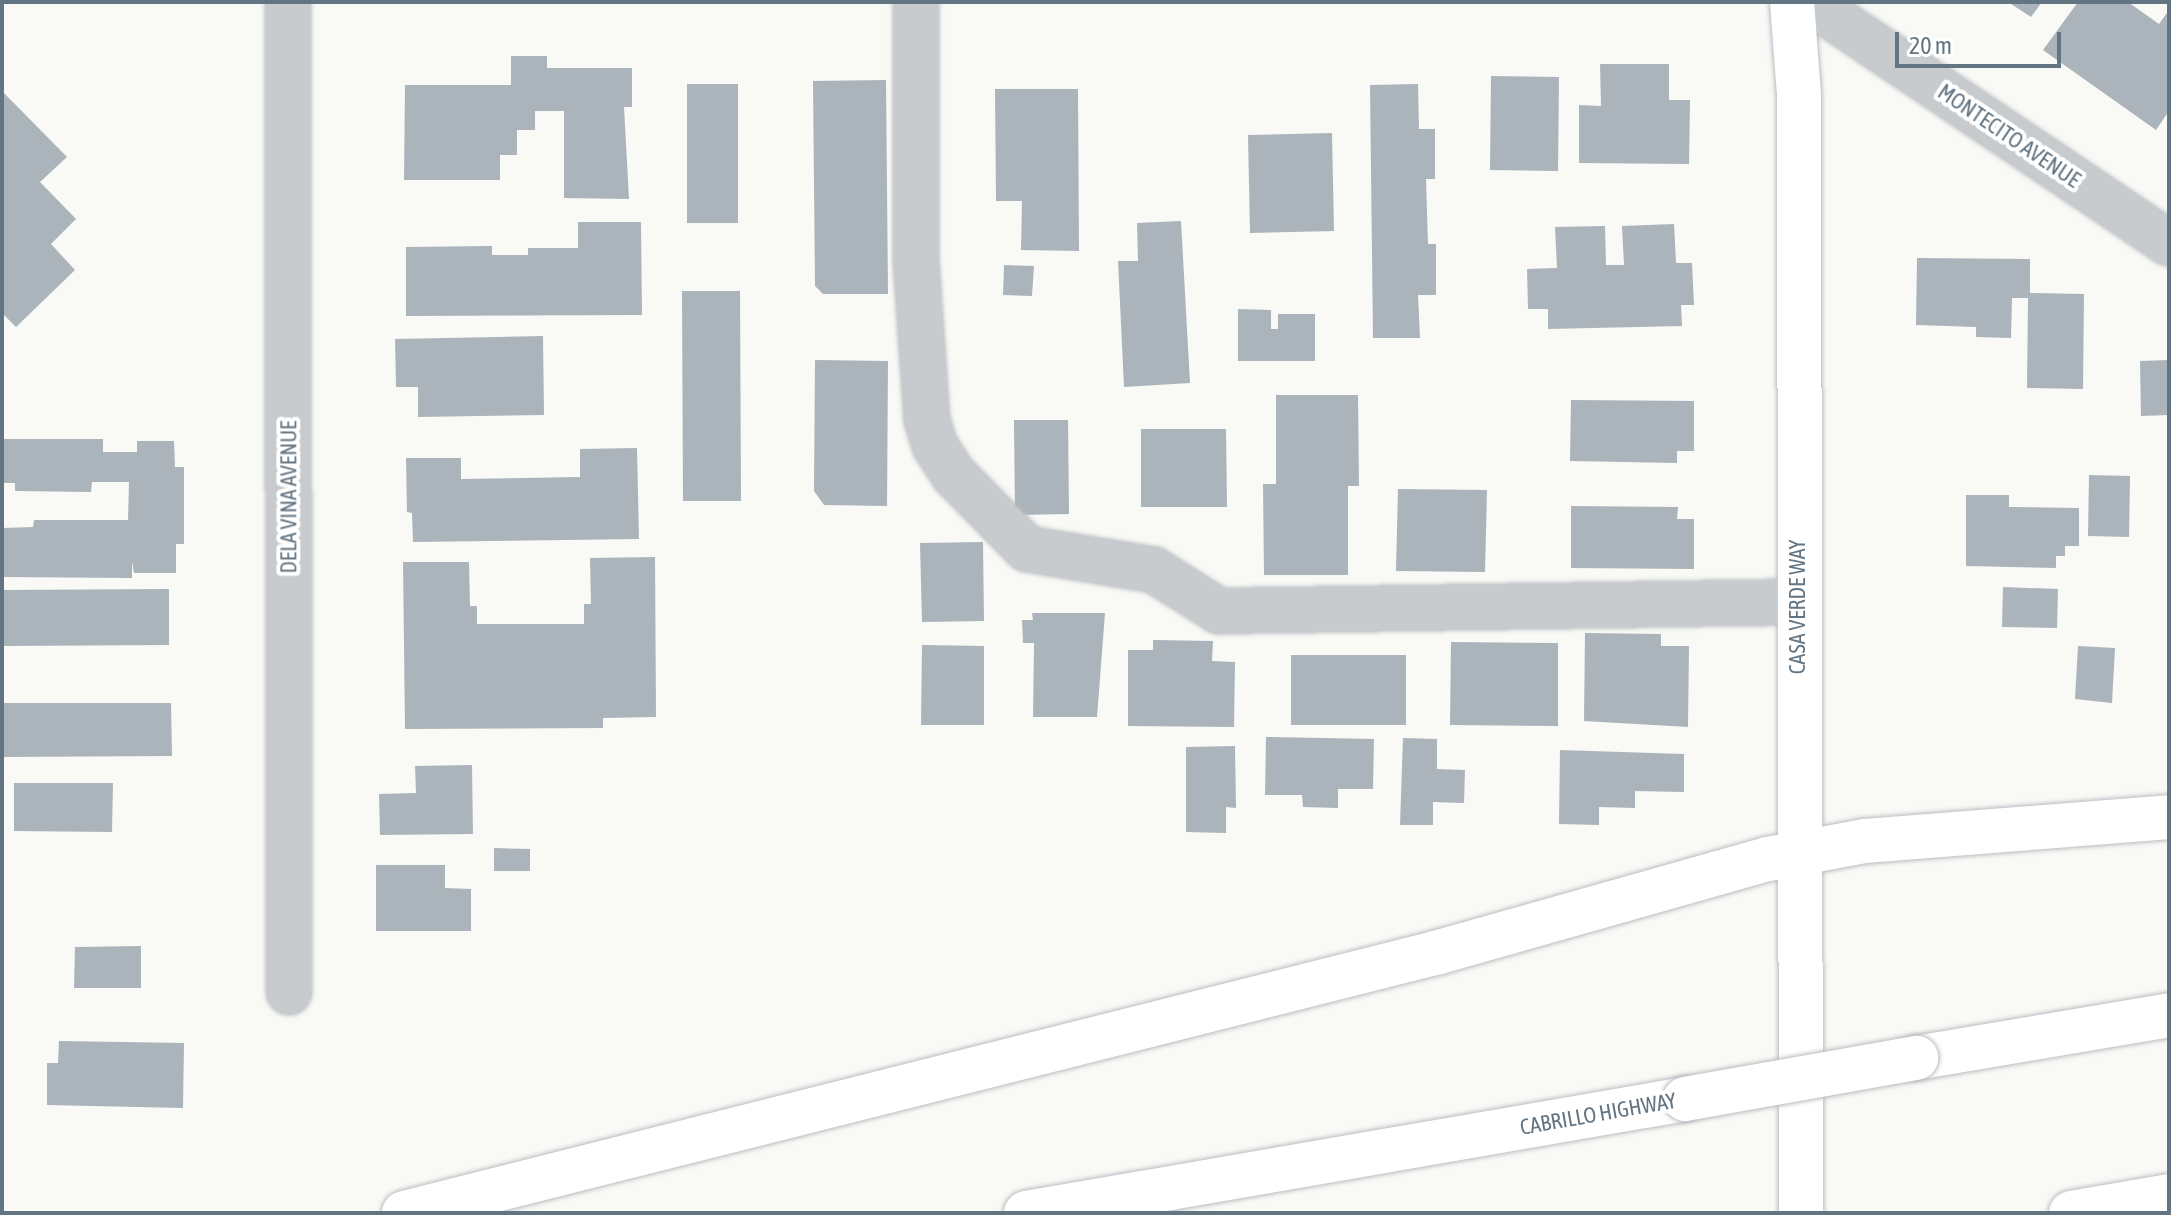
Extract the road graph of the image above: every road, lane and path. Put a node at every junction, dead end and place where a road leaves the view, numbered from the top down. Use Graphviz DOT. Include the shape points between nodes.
graph roads {
  1 [pos="288,2"];
  2 [pos="916,2"];
  3 [pos="1792,2"];
  4 [pos="1810,2"];
  5 [pos="2169,243"];
  6 [pos="1798,602"];
  7 [pos="2169,817"];
  8 [pos="1799,853"];
  9 [pos="289,992"];
  10 [pos="2169,1015"];
  11 [pos="2169,1196"];
  12 [pos="404,1213"];
  13 [pos="1026,1213"];
  14 [pos="1801,1213"];
  15 [pos="2071,1213"];
  1 -- 9 [label="street, DELA VINA AVENUE"];
  2 -- 6 [label="street" via="916,260 927,420 935,446 954,475 1027,549 1154,570 1219,611"];
  3 -- 6 [label="main road, CASA VERDE WAY" via="1799,95"];
  4 -- 5 [label="street, MONTECITO AVENUE"];
  6 -- 8 [label="main road, CASA VERDE WAY"];
  7 -- 8 [label="main road" via="1865,841"];
  8 -- 12 [label="main road" via="1439,952"];
  8 -- 14 [label="main road, CASA VERDE WAY"];
  10 -- 13 [label="main road, CABRILLO HIGHWAY, bridge"];
  11 -- 15 [label="main road"];
}
